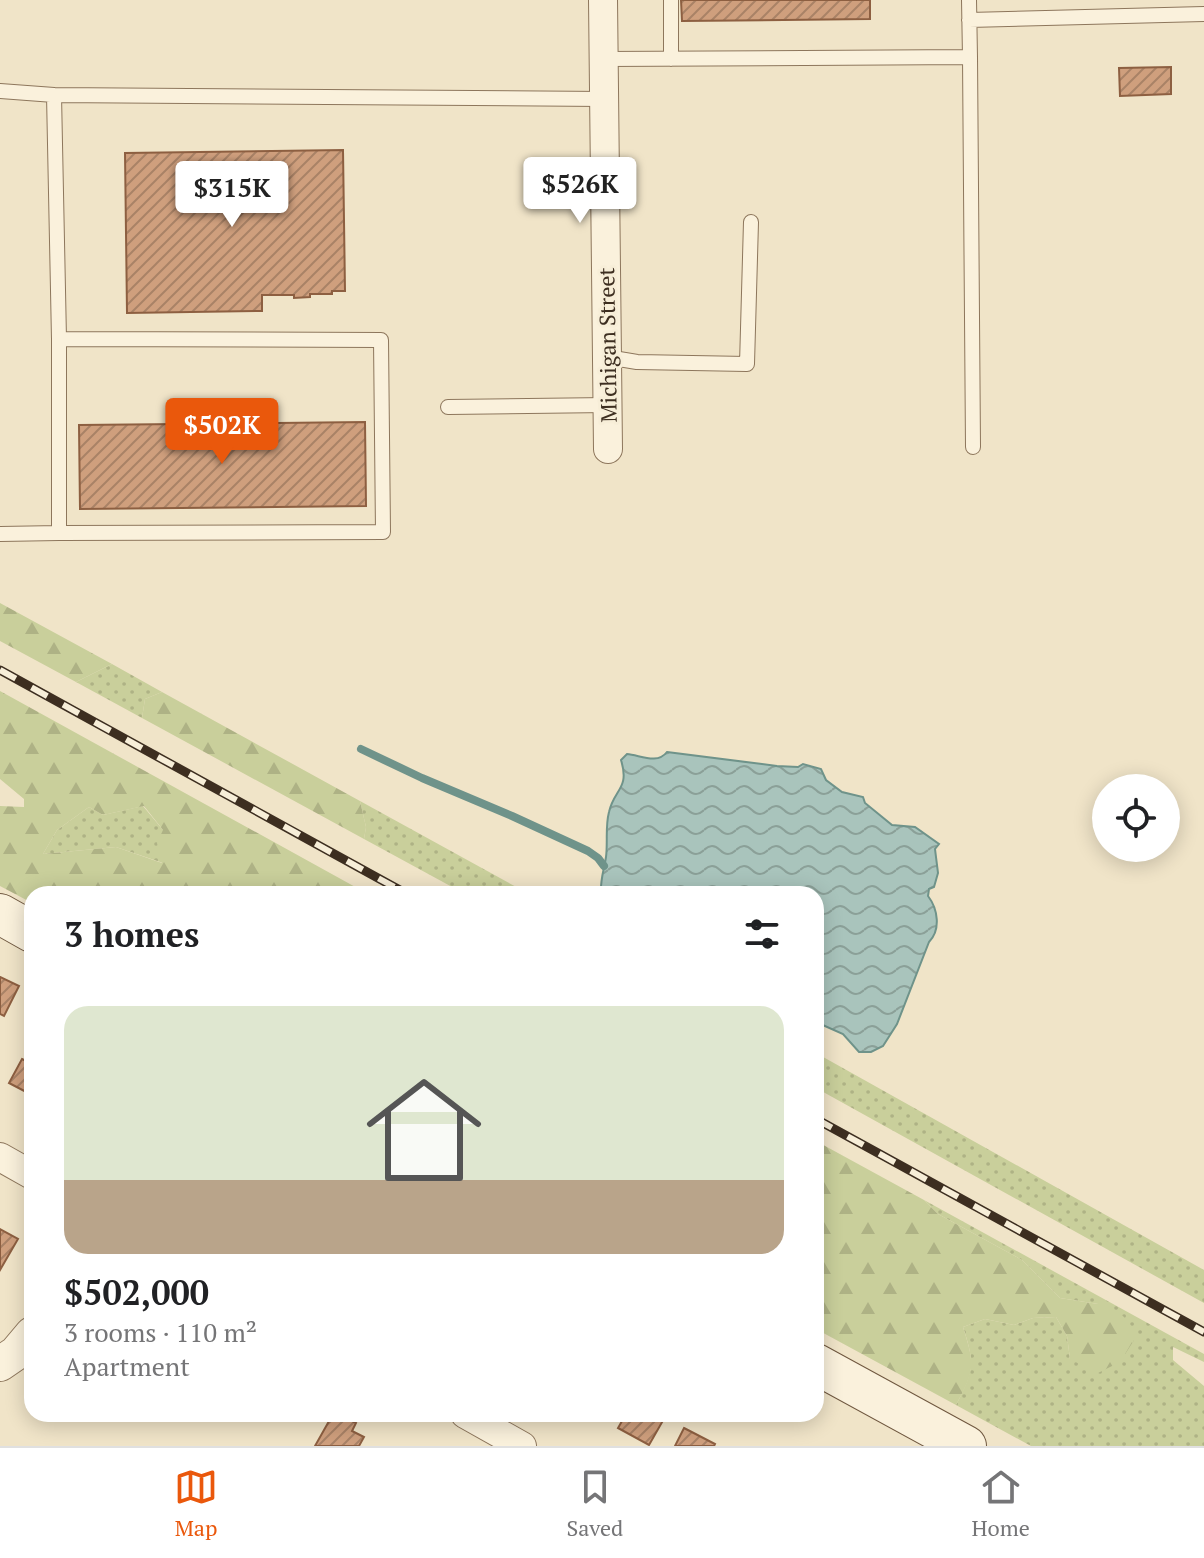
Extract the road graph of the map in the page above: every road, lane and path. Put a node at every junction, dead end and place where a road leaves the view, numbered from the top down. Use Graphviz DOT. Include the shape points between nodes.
graph roads {
  1 [pos="603,0"];
  2 [pos="671,0"];
  3 [pos="969,0"];
  4 [pos="1204,14"];
  5 [pos="969,20"];
  6 [pos="970,57"];
  7 [pos="604,59"];
  8 [pos="671,59"];
  9 [pos="0,91"];
  10 [pos="54,95"];
  11 [pos="604,99"];
  12 [pos="751,222"];
  13 [pos="59,339"];
  14 [pos="607,357"];
  15 [pos="608,405"];
  16 [pos="448,407"];
  17 [pos="973,447"];
  18 [pos="608,449"];
  19 [pos="59,533"];
  20 [pos="0,534"];
  21 [pos="0,914"];
  22 [pos="24,928"];
  23 [pos="0,1157"];
  24 [pos="24,1170"];
  25 [pos="24,1344"];
  26 [pos="0,1364"];
  27 [pos="824,1368"];
  28 [pos="479,1422"];
  29 [pos="522,1446"];
  30 [pos="966,1446"];
  1 -- 7 [label="street, Michigan Street"];
  2 -- 8 [label="lane"];
  3 -- 5 [label="lane"];
  4 -- 5 [label="lane"];
  5 -- 6 [label="lane"];
  6 -- 8 [label="lane"];
  6 -- 17 [label="lane"];
  7 -- 8 [label="lane"];
  7 -- 11 [label="street, Michigan Street"];
  9 -- 10 [label="lane"];
  10 -- 11 [label="lane"];
  10 -- 13 [label="lane"];
  11 -- 14 [label="street, Michigan Street"];
  12 -- 14 [label="lane" via="747,364"];
  13 -- 19 [label="lane"];
  13 -- 19 [label="lane" via="381,340 383,532"];
  14 -- 15 [label="street, Michigan Street"];
  15 -- 16 [label="lane"];
  15 -- 18 [label="street, Michigan Street"];
  19 -- 20 [label="lane"];
  21 -- 22 [label="main road"];
  23 -- 24 [label="street"];
  25 -- 26 [label="street"];
  27 -- 30 [label="main road"];
  28 -- 29 [label="street"];
}
